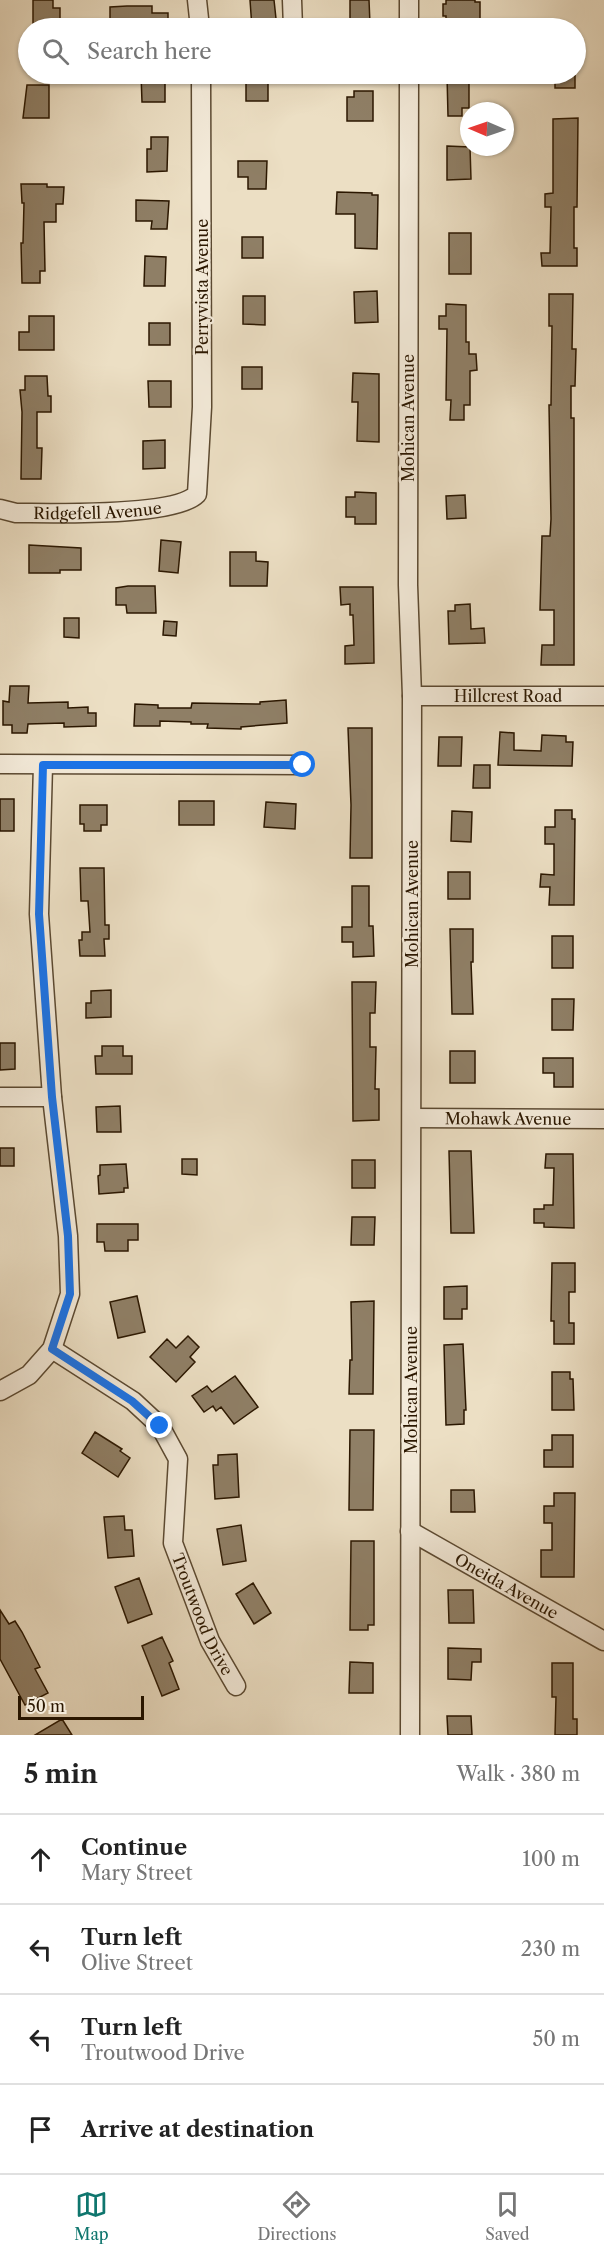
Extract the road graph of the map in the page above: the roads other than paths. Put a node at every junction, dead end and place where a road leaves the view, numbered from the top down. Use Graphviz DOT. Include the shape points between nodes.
graph roads {
  1 [pos="197,0"];
  2 [pos="292,0"];
  3 [pos="409,0"];
  4 [pos="199,18"];
  5 [pos="293,18"];
  6 [pos="409,18"];
  7 [pos="201,84"];
  8 [pos="409,84"];
  9 [pos="192,499"];
  10 [pos="0,509"];
  11 [pos="412,696"];
  12 [pos="604,696"];
  13 [pos="0,764"];
  14 [pos="43,765"];
  15 [pos="303,765"];
  16 [pos="0,1097"];
  17 [pos="52,1097"];
  18 [pos="412,1118"];
  19 [pos="604,1119"];
  20 [pos="52,1349"];
  21 [pos="0,1391"];
  22 [pos="410,1531"];
  23 [pos="604,1641"];
  24 [pos="236,1686"];
  25 [pos="410,1735"];
  1 -- 4 [label="street"];
  2 -- 5 [label="street"];
  3 -- 6 [label="street"];
  7 -- 9 [label="street, Perryvista Avenue" via="202,407 199,487"];
  8 -- 11 [label="street, Mohican Avenue" via="408,585"];
  9 -- 10 [label="street, Ridgefell Avenue" via="120,511 16,513"];
  11 -- 12 [label="street, Hillcrest Road"];
  11 -- 18 [label="street, Mohican Avenue"];
  13 -- 14 [label="street"];
  14 -- 15 [label="street"];
  14 -- 17 [label="street" via="39,914"];
  16 -- 17 [label="street"];
  17 -- 20 [label="street" via="68,1236 70,1294"];
  18 -- 19 [label="street, Mohawk Avenue"];
  18 -- 22 [label="street, Mohican Avenue"];
  20 -- 21 [label="street" via="29,1375"];
  20 -- 24 [label="street, Troutwood Drive" via="123,1395 160,1426 178,1459 173,1543 210,1641"];
  22 -- 23 [label="street, Oneida Avenue"];
  22 -- 25 [label="street, Mohican Avenue"];
}
